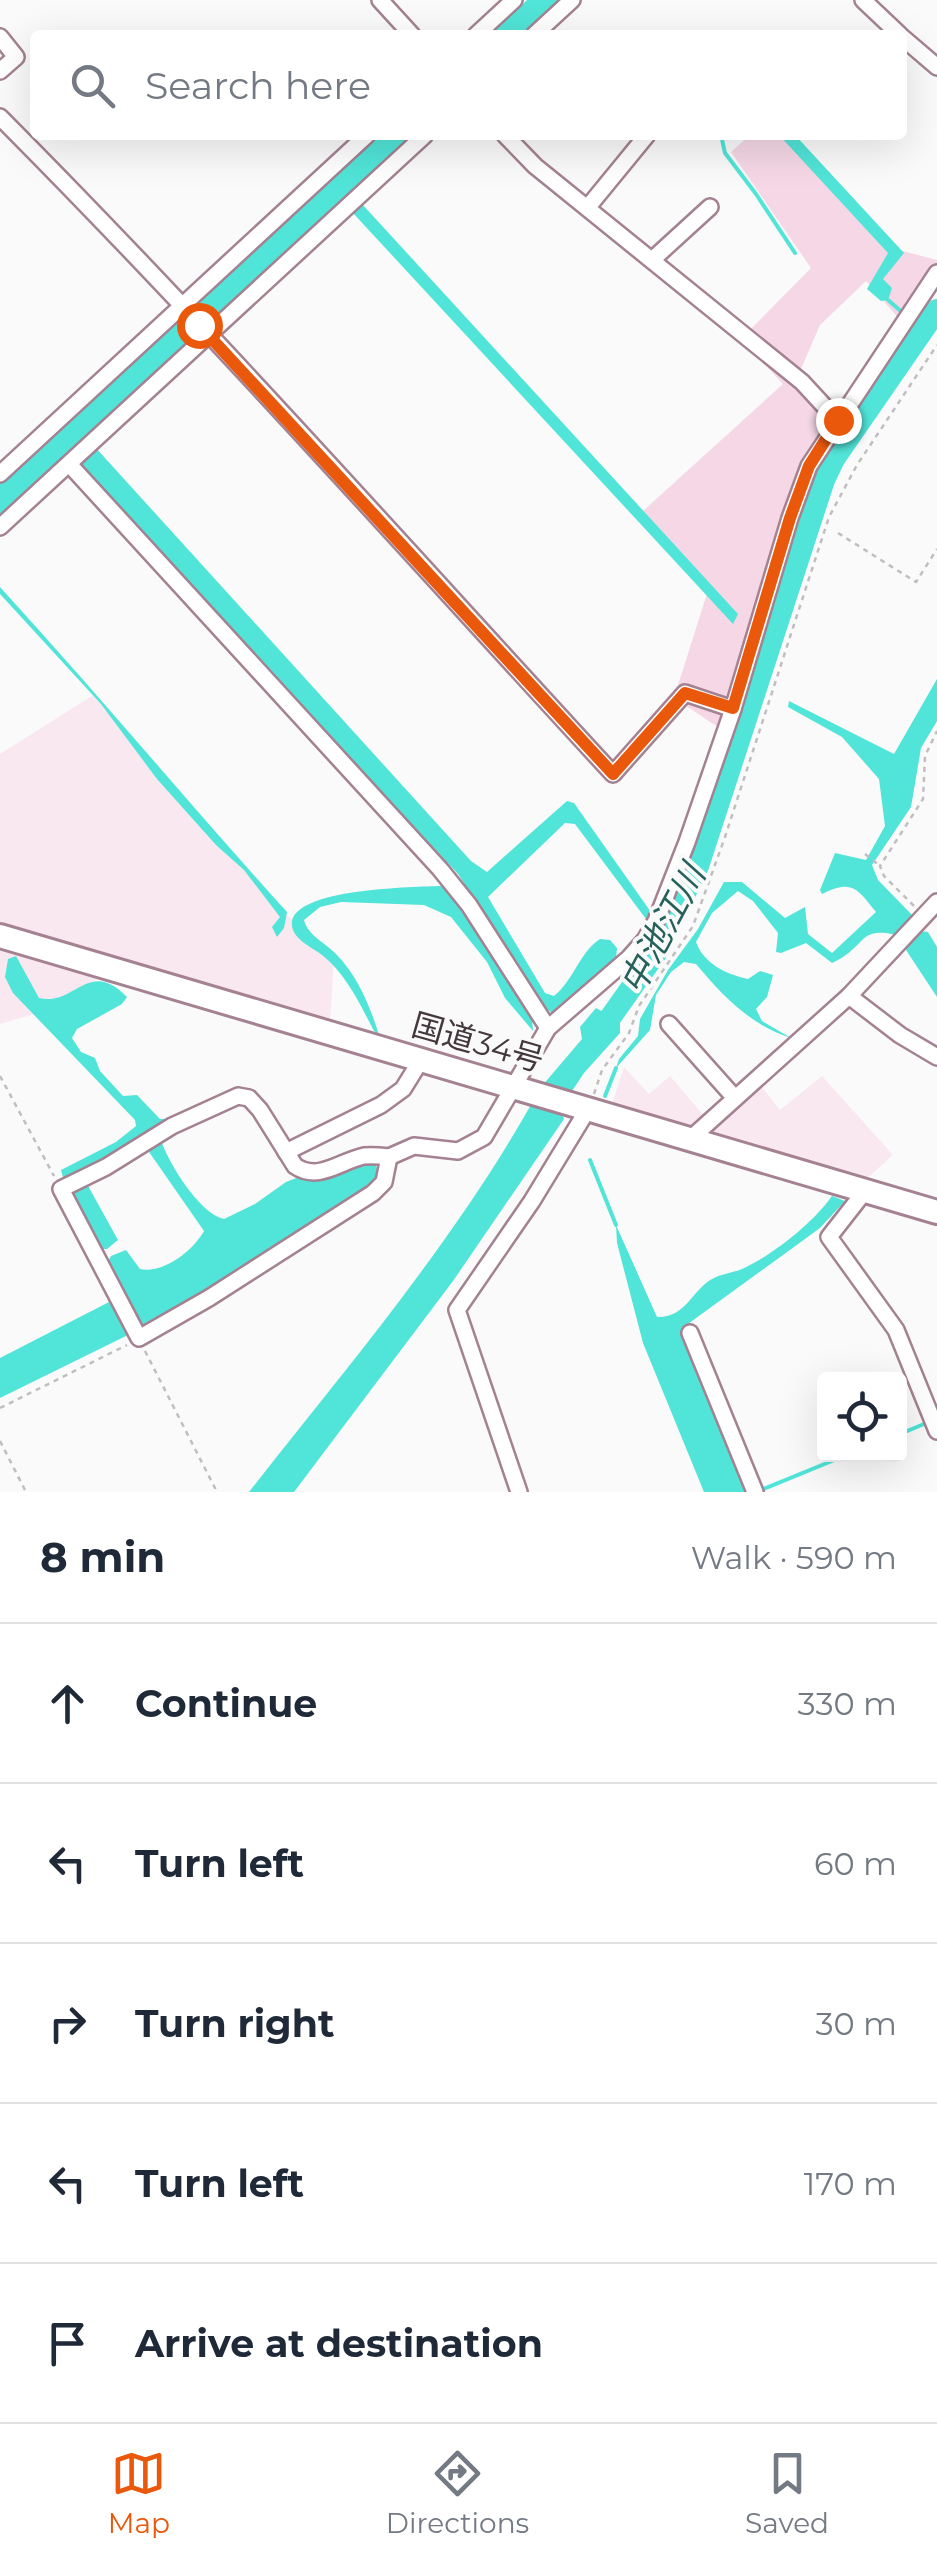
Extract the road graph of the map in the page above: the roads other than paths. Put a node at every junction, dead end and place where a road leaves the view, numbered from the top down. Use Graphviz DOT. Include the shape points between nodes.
graph roads {
  1 [pos="380,0"];
  2 [pos="514,0"];
  3 [pos="572,0"];
  4 [pos="863,0"];
  5 [pos="407,30"];
  6 [pos="481,30"];
  7 [pos="539,30"];
  8 [pos="895,30"];
  9 [pos="0,36"];
  10 [pos="907,41"];
  11 [pos="937,67"];
  12 [pos="0,71"];
  13 [pos="0,117"];
  14 [pos="362,140"];
  15 [pos="419,140"];
  16 [pos="510,140"];
  17 [pos="644,140"];
  18 [pos="588,207"];
  19 [pos="710,207"];
  20 [pos="652,260"];
  21 [pos="937,272"];
  22 [pos="195,320"];
  23 [pos="838,420"];
  24 [pos="69,464"];
  25 [pos="0,474"];
  26 [pos="0,527"];
  27 [pos="733,708"];
  28 [pos="937,902"];
  29 [pos="0,936"];
  30 [pos="848,996"];
  31 [pos="669,1024"];
  32 [pos="548,1028"];
  33 [pos="937,1056"];
  34 [pos="422,1060"];
  35 [pos="520,1089"];
  36 [pos="734,1098"];
  37 [pos="583,1108"];
  38 [pos="690,1140"];
  39 [pos="286,1152"];
  40 [pos="389,1157"];
  41 [pos="865,1191"];
  42 [pos="937,1212"];
  43 [pos="690,1333"];
  44 [pos="937,1431"];
  45 [pos="518,1492"];
  46 [pos="754,1492"];
  1 -- 5 [label="street"];
  2 -- 6 [label="street"];
  3 -- 7 [label="street"];
  4 -- 8 [label="street"];
  9 -- 12 [label="street" via="16,57"];
  10 -- 11 [label="street"];
  13 -- 22 [label="street"];
  14 -- 22 [label="street"];
  15 -- 22 [label="street"];
  16 -- 18 [label="street"];
  17 -- 18 [label="street"];
  18 -- 20 [label="street"];
  19 -- 20 [label="street"];
  20 -- 23 [label="street" via="802,382"];
  21 -- 23 [label="street"];
  22 -- 24 [label="street"];
  22 -- 25 [label="street"];
  22 -- 27 [label="street" via="613,774 685,693"];
  23 -- 27 [label="street" via="809,466 790,518"];
  24 -- 26 [label="street"];
  24 -- 32 [label="street" via="440,869"];
  27 -- 32 [label="street" via="656,921 629,958"];
  28 -- 30 [label="street"];
  29 -- 34 [label="highway, 国道34号"];
  30 -- 33 [label="street"];
  30 -- 36 [label="street"];
  31 -- 36 [label="street"];
  32 -- 35 [label="street"];
  34 -- 35 [label="highway, 国道34号"];
  34 -- 39 [label="street" via="403,1089 381,1105"];
  35 -- 37 [label="highway, 国道34号"];
  35 -- 40 [label="street" via="484,1137 458,1152 414,1146"];
  36 -- 38 [label="street"];
  37 -- 38 [label="highway, 国道34号"];
  37 -- 45 [label="street" via="532,1202 458,1310"];
  38 -- 41 [label="highway, 国道34号"];
  39 -- 40 [label="street" via="305,1172"];
  39 -- 40 [label="street" via="252,1101 238,1096 61,1189 139,1338 373,1193 384,1182"];
  41 -- 42 [label="highway, 国道34号"];
  41 -- 44 [label="street" via="829,1237 896,1330"];
  43 -- 46 [label="street"];
}
